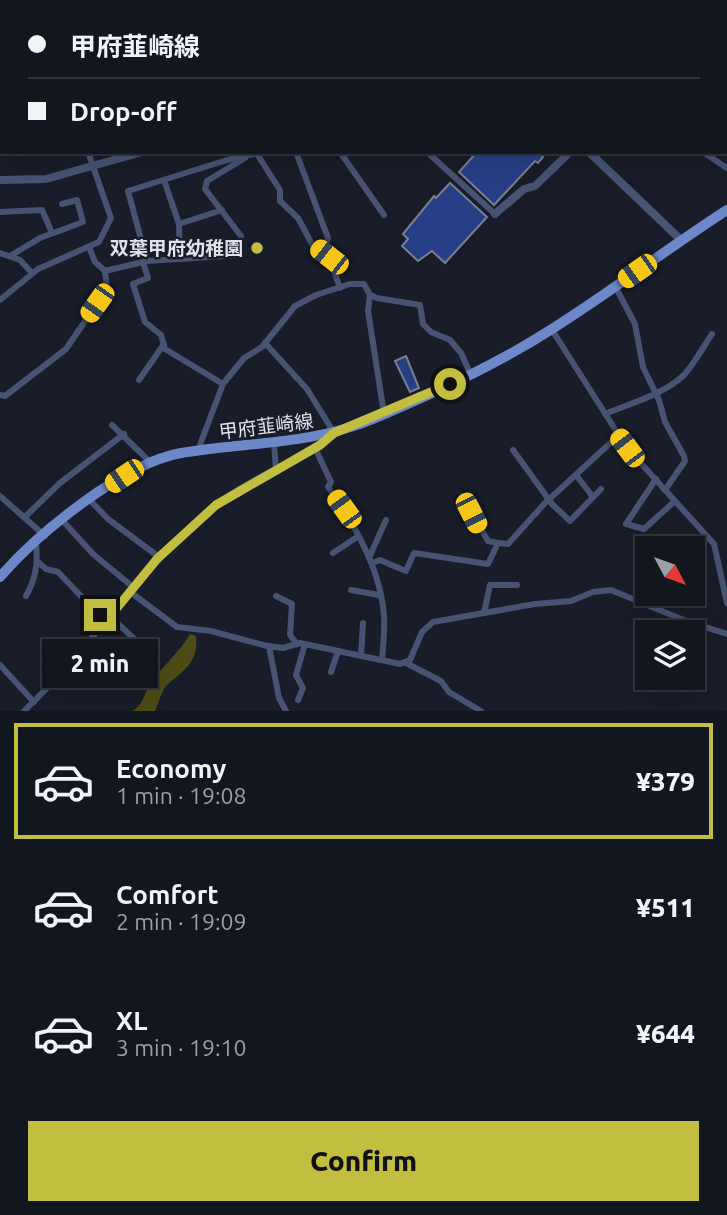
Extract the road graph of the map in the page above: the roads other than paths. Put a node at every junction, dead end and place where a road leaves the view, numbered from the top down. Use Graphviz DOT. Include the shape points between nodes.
graph roads {
  1 [pos="89,154"];
  2 [pos="136,154"];
  3 [pos="257,154"];
  4 [pos="261,154"];
  5 [pos="297,154"];
  6 [pos="341,154"];
  7 [pos="429,154"];
  8 [pos="568,154"];
  9 [pos="591,154"];
  10 [pos="706,154"];
  11 [pos="245,158"];
  12 [pos="93,168"];
  13 [pos="727,168"];
  14 [pos="0,180"];
  15 [pos="164,180"];
  16 [pos="62,204"];
  17 [pos="222,210"];
  18 [pos="727,210"];
  19 [pos="0,212"];
  20 [pos="495,214"];
  21 [pos="384,215"];
  22 [pos="179,224"];
  23 [pos="52,233"];
  24 [pos="681,240"];
  25 [pos="89,247"];
  26 [pos="318,248"];
  27 [pos="0,253"];
  28 [pos="10,256"];
  29 [pos="180,259"];
  30 [pos="145,262"];
  31 [pos="105,271"];
  32 [pos="32,273"];
  33 [pos="615,286"];
  34 [pos="340,288"];
  35 [pos="370,295"];
  36 [pos="0,300"];
  37 [pos="552,330"];
  38 [pos="712,334"];
  39 [pos="265,343"];
  40 [pos="164,344"];
  41 [pos="471,375"];
  42 [pos="139,380"];
  43 [pos="223,383"];
  44 [pos="656,394"];
  45 [pos="0,395"];
  46 [pos="384,414"];
  47 [pos="605,414"];
  48 [pos="112,425"];
  49 [pos="334,433"];
  50 [pos="124,435"];
  51 [pos="618,436"];
  52 [pos="274,443"];
  53 [pos="315,448"];
  54 [pos="513,450"];
  55 [pos="197,451"];
  56 [pos="150,462"];
  57 [pos="276,470"];
  58 [pos="576,475"];
  59 [pos="656,479"];
  60 [pos="601,489"];
  61 [pos="666,490"];
  62 [pos="0,496"];
  63 [pos="463,496"];
  64 [pos="593,497"];
  65 [pos="89,499"];
  66 [pos="550,499"];
  67 [pos="675,501"];
  68 [pos="26,516"];
  69 [pos="62,520"];
  70 [pos="386,520"];
  71 [pos="357,537"];
  72 [pos="40,540"];
  73 [pos="498,543"];
  74 [pos="333,553"];
  75 [pos="159,557"];
  76 [pos="370,561"];
  77 [pos="38,562"];
  78 [pos="0,577"];
  79 [pos="517,586"];
  80 [pos="131,589"];
  81 [pos="351,590"];
  82 [pos="379,595"];
  83 [pos="26,596"];
  84 [pos="276,596"];
  85 [pos="727,603"];
  86 [pos="484,612"];
  87 [pos="107,620"];
  88 [pos="363,623"];
  89 [pos="727,634"];
  90 [pos="301,644"];
  91 [pos="269,646"];
  92 [pos="338,651"];
  93 [pos="361,656"];
  94 [pos="152,660"];
  95 [pos="382,660"];
  96 [pos="406,663"];
  97 [pos="0,665"];
  98 [pos="331,672"];
  99 [pos="298,699"];
  100 [pos="34,702"];
  101 [pos="470,704"];
  102 [pos="24,711"];
  103 [pos="286,711"];
  104 [pos="465,711"];
  105 [pos="481,711"];
  1 -- 12 [label="street"];
  2 -- 12 [label="street"];
  3 -- 11 [label="street"];
  4 -- 26 [label="street" via="280,190 280,201"];
  5 -- 26 [label="street" via="328,238"];
  6 -- 21 [label="street"];
  7 -- 20 [label="street"];
  8 -- 20 [label="street" via="535,186 524,189"];
  9 -- 24 [label="street"];
  10 -- 13 [label="street"];
  11 -- 15 [label="street"];
  11 -- 17 [label="street" via="207,181 205,189"];
  12 -- 14 [label="street" via="46,179"];
  12 -- 25 [label="street" via="111,218 103,238"];
  15 -- 22 [label="street"];
  15 -- 30 [label="street" via="128,191"];
  16 -- 23 [label="street" via="77,200 83,222"];
  17 -- 22 [label="street"];
  17 -- 29 [label="street" via="241,236 241,255"];
  18 -- 24 [label="main road, 甲府韮崎線"];
  19 -- 23 [label="street" via="42,210"];
  22 -- 29 [label="street"];
  23 -- 28 [label="street"];
  24 -- 33 [label="main road, 甲府韮崎線"];
  25 -- 31 [label="street"];
  25 -- 32 [label="street"];
  26 -- 34 [label="street" via="329,257"];
  27 -- 28 [label="street"];
  28 -- 32 [label="street"];
  29 -- 30 [label="street"];
  30 -- 31 [label="street"];
  30 -- 40 [label="street" via="148,278 133,284 145,322 161,335"];
  31 -- 45 [label="street" via="107,289 66,349 5,396"];
  32 -- 36 [label="street"];
  33 -- 37 [label="main road, 甲府韮崎線"];
  33 -- 44 [label="street" via="635,324 643,367"];
  34 -- 35 [label="street" via="364,284"];
  34 -- 39 [label="street" via="295,306"];
  35 -- 41 [label="street" via="420,305 423,324 450,340"];
  35 -- 46 [label="street" via="368,311"];
  37 -- 41 [label="main road, 甲府韮崎線"];
  37 -- 47 [label="street"];
  38 -- 44 [label="street" via="683,375"];
  39 -- 43 [label="street" via="244,358"];
  39 -- 49 [label="street" via="307,389"];
  40 -- 42 [label="street"];
  40 -- 43 [label="street" via="165,349"];
  41 -- 46 [label="main road, 甲府韮崎線"];
  43 -- 55 [label="street"];
  44 -- 47 [label="street"];
  44 -- 61 [label="street" via="685,461"];
  46 -- 49 [label="main road, 甲府韮崎線"];
  47 -- 51 [label="street"];
  48 -- 50 [label="street"];
  49 -- 52 [label="main road, 甲府韮崎線"];
  49 -- 53 [label="street"];
  50 -- 56 [label="street"];
  50 -- 68 [label="street" via="60,483"];
  51 -- 58 [label="street"];
  51 -- 59 [label="street"];
  52 -- 55 [label="main road, 甲府韮崎線"];
  52 -- 57 [label="street"];
  53 -- 57 [label="street"];
  53 -- 71 [label="street" via="331,482 328,487"];
  54 -- 66 [label="street"];
  55 -- 56 [label="main road, 甲府韮崎線"];
  56 -- 65 [label="main road, 甲府韮崎線"];
  57 -- 75 [label="street" via="216,505"];
  58 -- 64 [label="street"];
  58 -- 66 [label="street"];
  59 -- 61 [label="street"];
  59 -- 67 [label="street" via="626,524 644,529"];
  60 -- 64 [label="street"];
  61 -- 67 [label="street"];
  62 -- 68 [label="street"];
  63 -- 73 [label="street" via="488,541"];
  64 -- 66 [label="street" via="570,521"];
  65 -- 69 [label="main road, 甲府韮崎線"];
  65 -- 75 [label="street" via="123,532"];
  66 -- 73 [label="street" via="508,544"];
  67 -- 85 [label="street" via="714,544"];
  68 -- 72 [label="street"];
  69 -- 72 [label="main road, 甲府韮崎線"];
  69 -- 80 [label="street"];
  70 -- 76 [label="street"];
  71 -- 74 [label="street"];
  71 -- 76 [label="street"];
  72 -- 77 [label="street"];
  72 -- 78 [label="main road, 甲府韮崎線"];
  73 -- 76 [label="street" via="488,564 414,552 406,571 380,559"];
  75 -- 80 [label="street"];
  76 -- 82 [label="street"];
  77 -- 83 [label="street"];
  77 -- 87 [label="street" via="58,572"];
  79 -- 86 [label="street" via="490,585"];
  80 -- 87 [label="street"];
  80 -- 91 [label="street" via="177,627"];
  81 -- 82 [label="street"];
  82 -- 95 [label="street" via="384,615"];
  84 -- 90 [label="street" via="292,604 290,635"];
  86 -- 89 [label="street" via="571,601 611,590"];
  86 -- 96 [label="street" via="433,622 422,632"];
  87 -- 94 [label="street" via="115,621"];
  87 -- 100 [label="street"];
  88 -- 93 [label="street"];
  90 -- 91 [label="street"];
  90 -- 92 [label="street"];
  90 -- 99 [label="street" via="296,675 303,688"];
  91 -- 103 [label="street"];
  92 -- 93 [label="street"];
  92 -- 98 [label="street"];
  93 -- 95 [label="street"];
  95 -- 96 [label="street"];
  96 -- 101 [label="street" via="441,681 449,692"];
  97 -- 100 [label="street"];
  100 -- 102 [label="street"];
  101 -- 104 [label="street"];
  101 -- 105 [label="street"];
}
